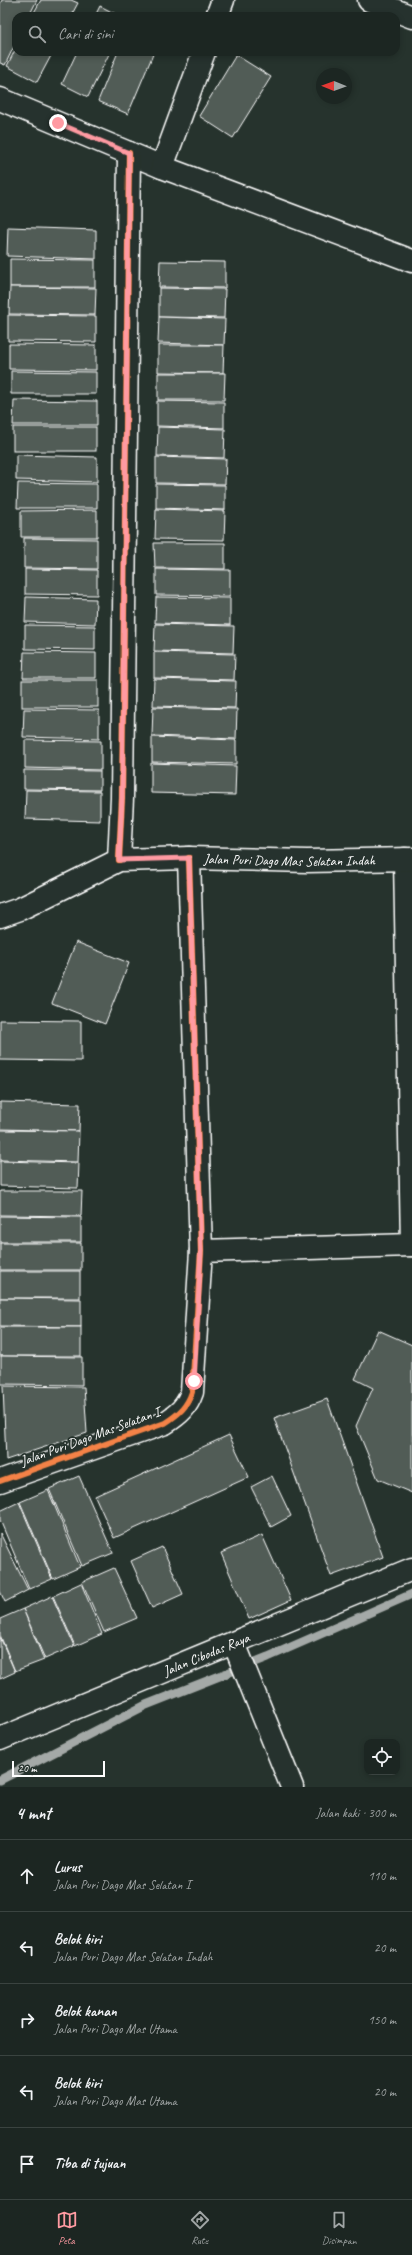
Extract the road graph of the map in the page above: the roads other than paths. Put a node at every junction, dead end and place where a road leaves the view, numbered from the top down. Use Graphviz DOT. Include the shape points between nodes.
graph roads {
  1 [pos="223,0"];
  2 [pos="369,0"];
  3 [pos="218,12"];
  4 [pos="399,12"];
  5 [pos="400,12"];
  6 [pos="412,17"];
  7 [pos="203,56"];
  8 [pos="0,99"];
  9 [pos="129,153"];
  10 [pos="162,167"];
  11 [pos="412,261"];
  12 [pos="189,858"];
  13 [pos="408,859"];
  14 [pos="119,860"];
  15 [pos="0,916"];
  16 [pos="412,1245"];
  17 [pos="201,1251"];
  18 [pos="0,1481"];
  19 [pos="412,1570"];
  20 [pos="237,1649"];
  21 [pos="0,1739"];
  22 [pos="292,1787"];
  1 -- 3 [label="street"];
  2 -- 4 [label="street"];
  5 -- 6 [label="street"];
  7 -- 10 [label="street"];
  8 -- 9 [label="street"];
  9 -- 10 [label="street"];
  9 -- 14 [label="street" via="122,798"];
  10 -- 11 [label="street"];
  12 -- 13 [label="street, Jalan Puri Dago Mas Selatan Indah" via="307,861"];
  12 -- 14 [label="street, Jalan Puri Dago Mas Selatan Indah"];
  12 -- 17 [label="street, Jalan Puri Dago Mas Selatan I"];
  13 -- 16 [label="street"];
  14 -- 15 [label="street" via="20,909"];
  16 -- 17 [label="street"];
  17 -- 18 [label="street, Jalan Puri Dago Mas Selatan I" via="194,1381 189,1403 180,1414 166,1423"];
  19 -- 20 [label="street, Jalan Cibodas Raya"];
  20 -- 21 [label="street, Jalan Cibodas Raya"];
  20 -- 22 [label="street"];
}
